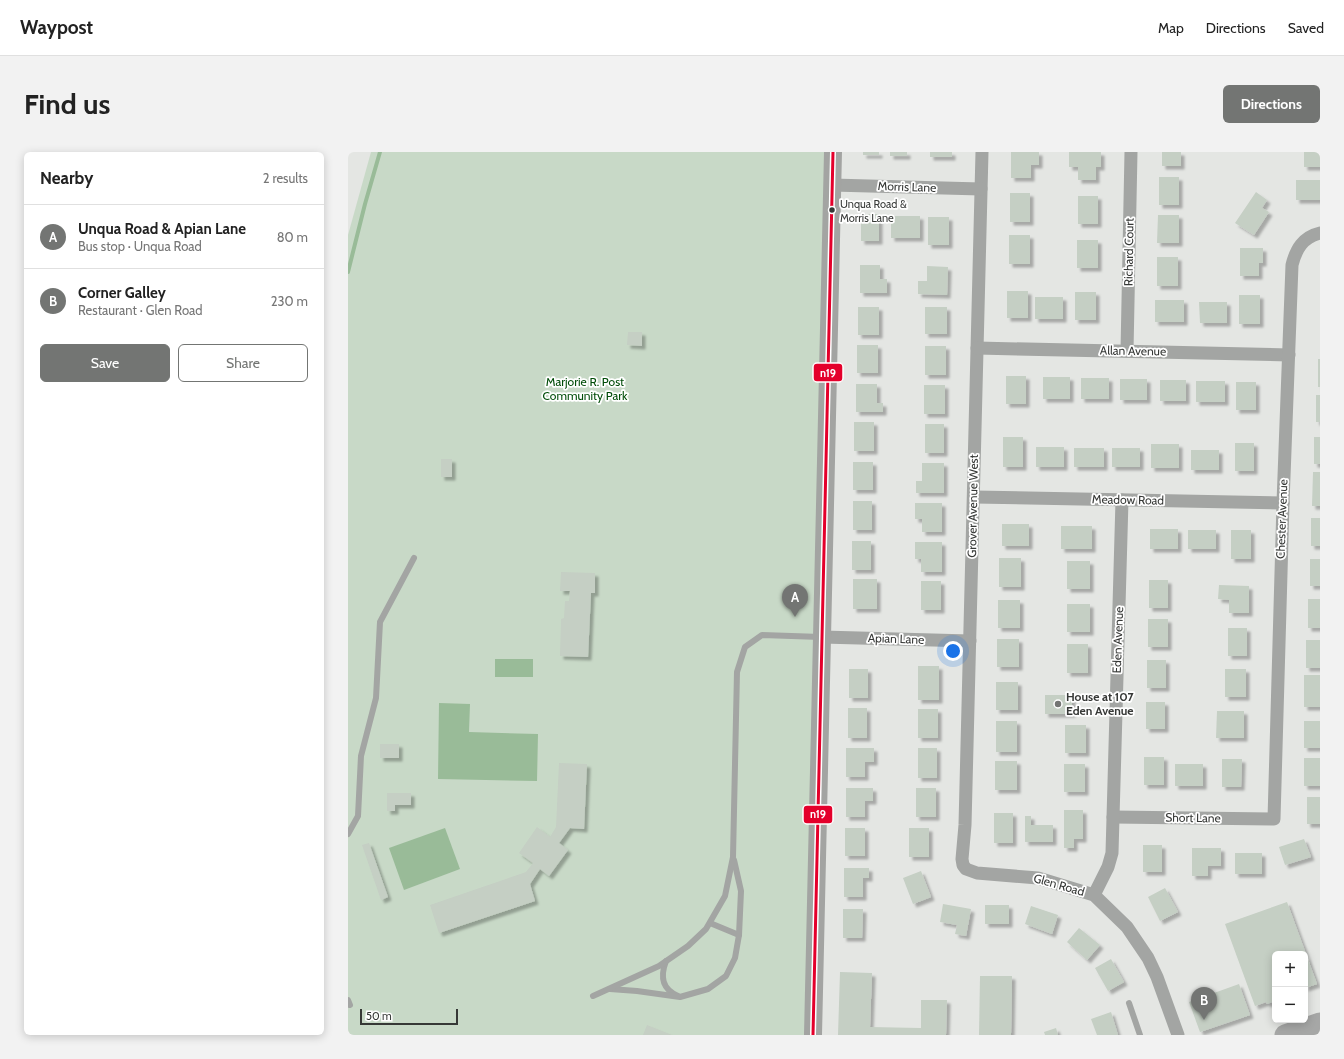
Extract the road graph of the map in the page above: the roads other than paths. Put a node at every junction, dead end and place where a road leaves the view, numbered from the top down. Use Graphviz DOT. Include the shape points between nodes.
graph roads {
  1 [pos="833,152"];
  2 [pos="982,152"];
  3 [pos="1131,152"];
  4 [pos="832,184"];
  5 [pos="981,189"];
  6 [pos="1320,233"];
  7 [pos="977,348"];
  8 [pos="1127,351"];
  9 [pos="1289,355"];
  10 [pos="974,497"];
  11 [pos="1122,500"];
  12 [pos="1283,503"];
  13 [pos="414,558"];
  14 [pos="822,637"];
  15 [pos="970,641"];
  16 [pos="1113,817"];
  17 [pos="1274,819"];
  18 [pos="348,834"];
  19 [pos="733,856"];
  20 [pos="962,859"];
  21 [pos="1094,895"];
  22 [pos="710,923"];
  23 [pos="739,935"];
  24 [pos="666,962"];
  25 [pos="608,989"];
  26 [pos="593,996"];
  27 [pos="680,997"];
  28 [pos="1129,1003"];
  29 [pos="1320,1023"];
  30 [pos="813,1035"];
  31 [pos="1140,1035"];
  32 [pos="1178,1035"];
  33 [pos="1285,1035"];
  1 -- 4 [label="street"];
  2 -- 5 [label="street, Grover Avenue West"];
  3 -- 8 [label="street, Richard Court"];
  4 -- 5 [label="street, Morris Lane"];
  4 -- 14 [label="street"];
  5 -- 7 [label="street, Grover Avenue West"];
  6 -- 9 [label="street, Chester Avenue" via="1303,242 1296,251 1292,265"];
  7 -- 8 [label="street, Allan Avenue"];
  7 -- 10 [label="street, Grover Avenue West"];
  8 -- 9 [label="street, Allan Avenue"];
  9 -- 12 [label="street, Chester Avenue"];
  10 -- 11 [label="street, Meadow Road"];
  10 -- 15 [label="street, Grover Avenue West"];
  11 -- 12 [label="street, Meadow Road"];
  11 -- 16 [label="street, Eden Avenue"];
  12 -- 17 [label="street, Chester Avenue"];
  13 -- 18 [label="lane" via="380,622 376,698 361,756 358,816"];
  14 -- 15 [label="street, Apian Lane"];
  14 -- 19 [label="lane" via="762,635 745,647 737,672"];
  14 -- 30 [label="street"];
  15 -- 20 [label="street, Grover Avenue West"];
  16 -- 17 [label="street, Short Lane"];
  16 -- 21 [label="street, Eden Avenue" via="1112,853"];
  19 -- 22 [label="lane" via="725,896"];
  19 -- 23 [label="lane" via="740,891"];
  20 -- 21 [label="street, Glen Road" via="966,869 977,873 1038,878"];
  21 -- 32 [label="street, Glen Road" via="1127,927 1148,958"];
  22 -- 23 [label="lane"];
  22 -- 24 [label="lane" via="688,946"];
  23 -- 27 [label="lane" via="735,958 726,976 708,989"];
  24 -- 25 [label="lane"];
  24 -- 27 [label="lane" via="662,974 664,983 670,991"];
  25 -- 26 [label="lane"];
  25 -- 27 [label="lane"];
  28 -- 31 [label="lane"];
  29 -- 33 [label="main road"];
}
